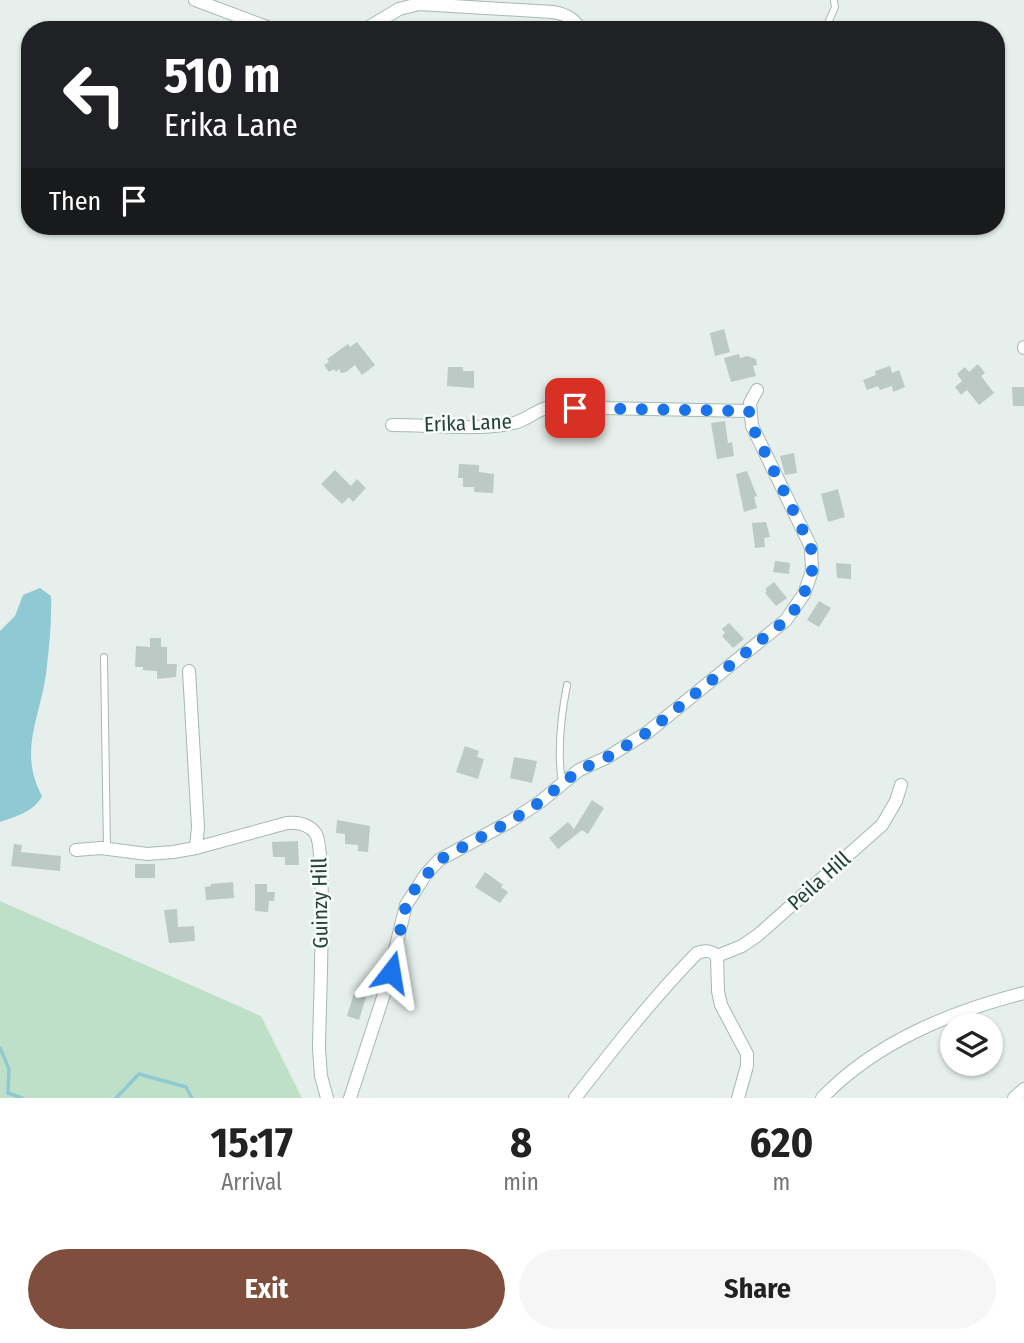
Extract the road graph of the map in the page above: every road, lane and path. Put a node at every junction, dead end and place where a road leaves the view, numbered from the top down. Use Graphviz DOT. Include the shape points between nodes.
graph roads {
  1 [pos="195,0"];
  2 [pos="834,1"];
  3 [pos="251,21"];
  4 [pos="379,21"];
  5 [pos="574,21"];
  6 [pos="829,21"];
  7 [pos="757,390"];
  8 [pos="749,411"];
  9 [pos="393,425"];
  10 [pos="104,657"];
  11 [pos="189,671"];
  12 [pos="566,685"];
  13 [pos="562,783"];
  14 [pos="901,785"];
  15 [pos="197,848"];
  16 [pos="107,849"];
  17 [pos="76,850"];
  18 [pos="717,956"];
  19 [pos="1024,993"];
  20 [pos="1024,1089"];
  21 [pos="327,1098"];
  22 [pos="350,1098"];
  23 [pos="575,1098"];
  24 [pos="738,1098"];
  25 [pos="822,1098"];
  26 [pos="1014,1098"];
  1 -- 3 [label="street"];
  2 -- 6 [label="lane"];
  4 -- 5 [label="street" via="398,9 419,4 553,12"];
  7 -- 8 [label="street"];
  8 -- 9 [label="street, Erika Lane" via="549,407 505,425"];
  8 -- 13 [label="street" via="811,547 812,571 804,594 786,620 648,732"];
  10 -- 16 [label="lane"];
  11 -- 15 [label="street"];
  12 -- 13 [label="lane"];
  13 -- 22 [label="street" via="511,821 439,860 415,889 406,905 385,991"];
  14 -- 18 [label="street, Peila Hill" via="882,825 758,935"];
  15 -- 16 [label="street, Guinzy Hill" via="147,854"];
  15 -- 21 [label="street, Guinzy Hill" via="287,823 303,824 319,841 319,1049"];
  16 -- 17 [label="street, Guinzy Hill"];
  18 -- 23 [label="street, Peila Hill" via="710,951 697,953 636,1019"];
  18 -- 24 [label="street" via="721,1004 747,1054"];
  19 -- 25 [label="street" via="962,1011 894,1042"];
  20 -- 26 [label="street"];
}
